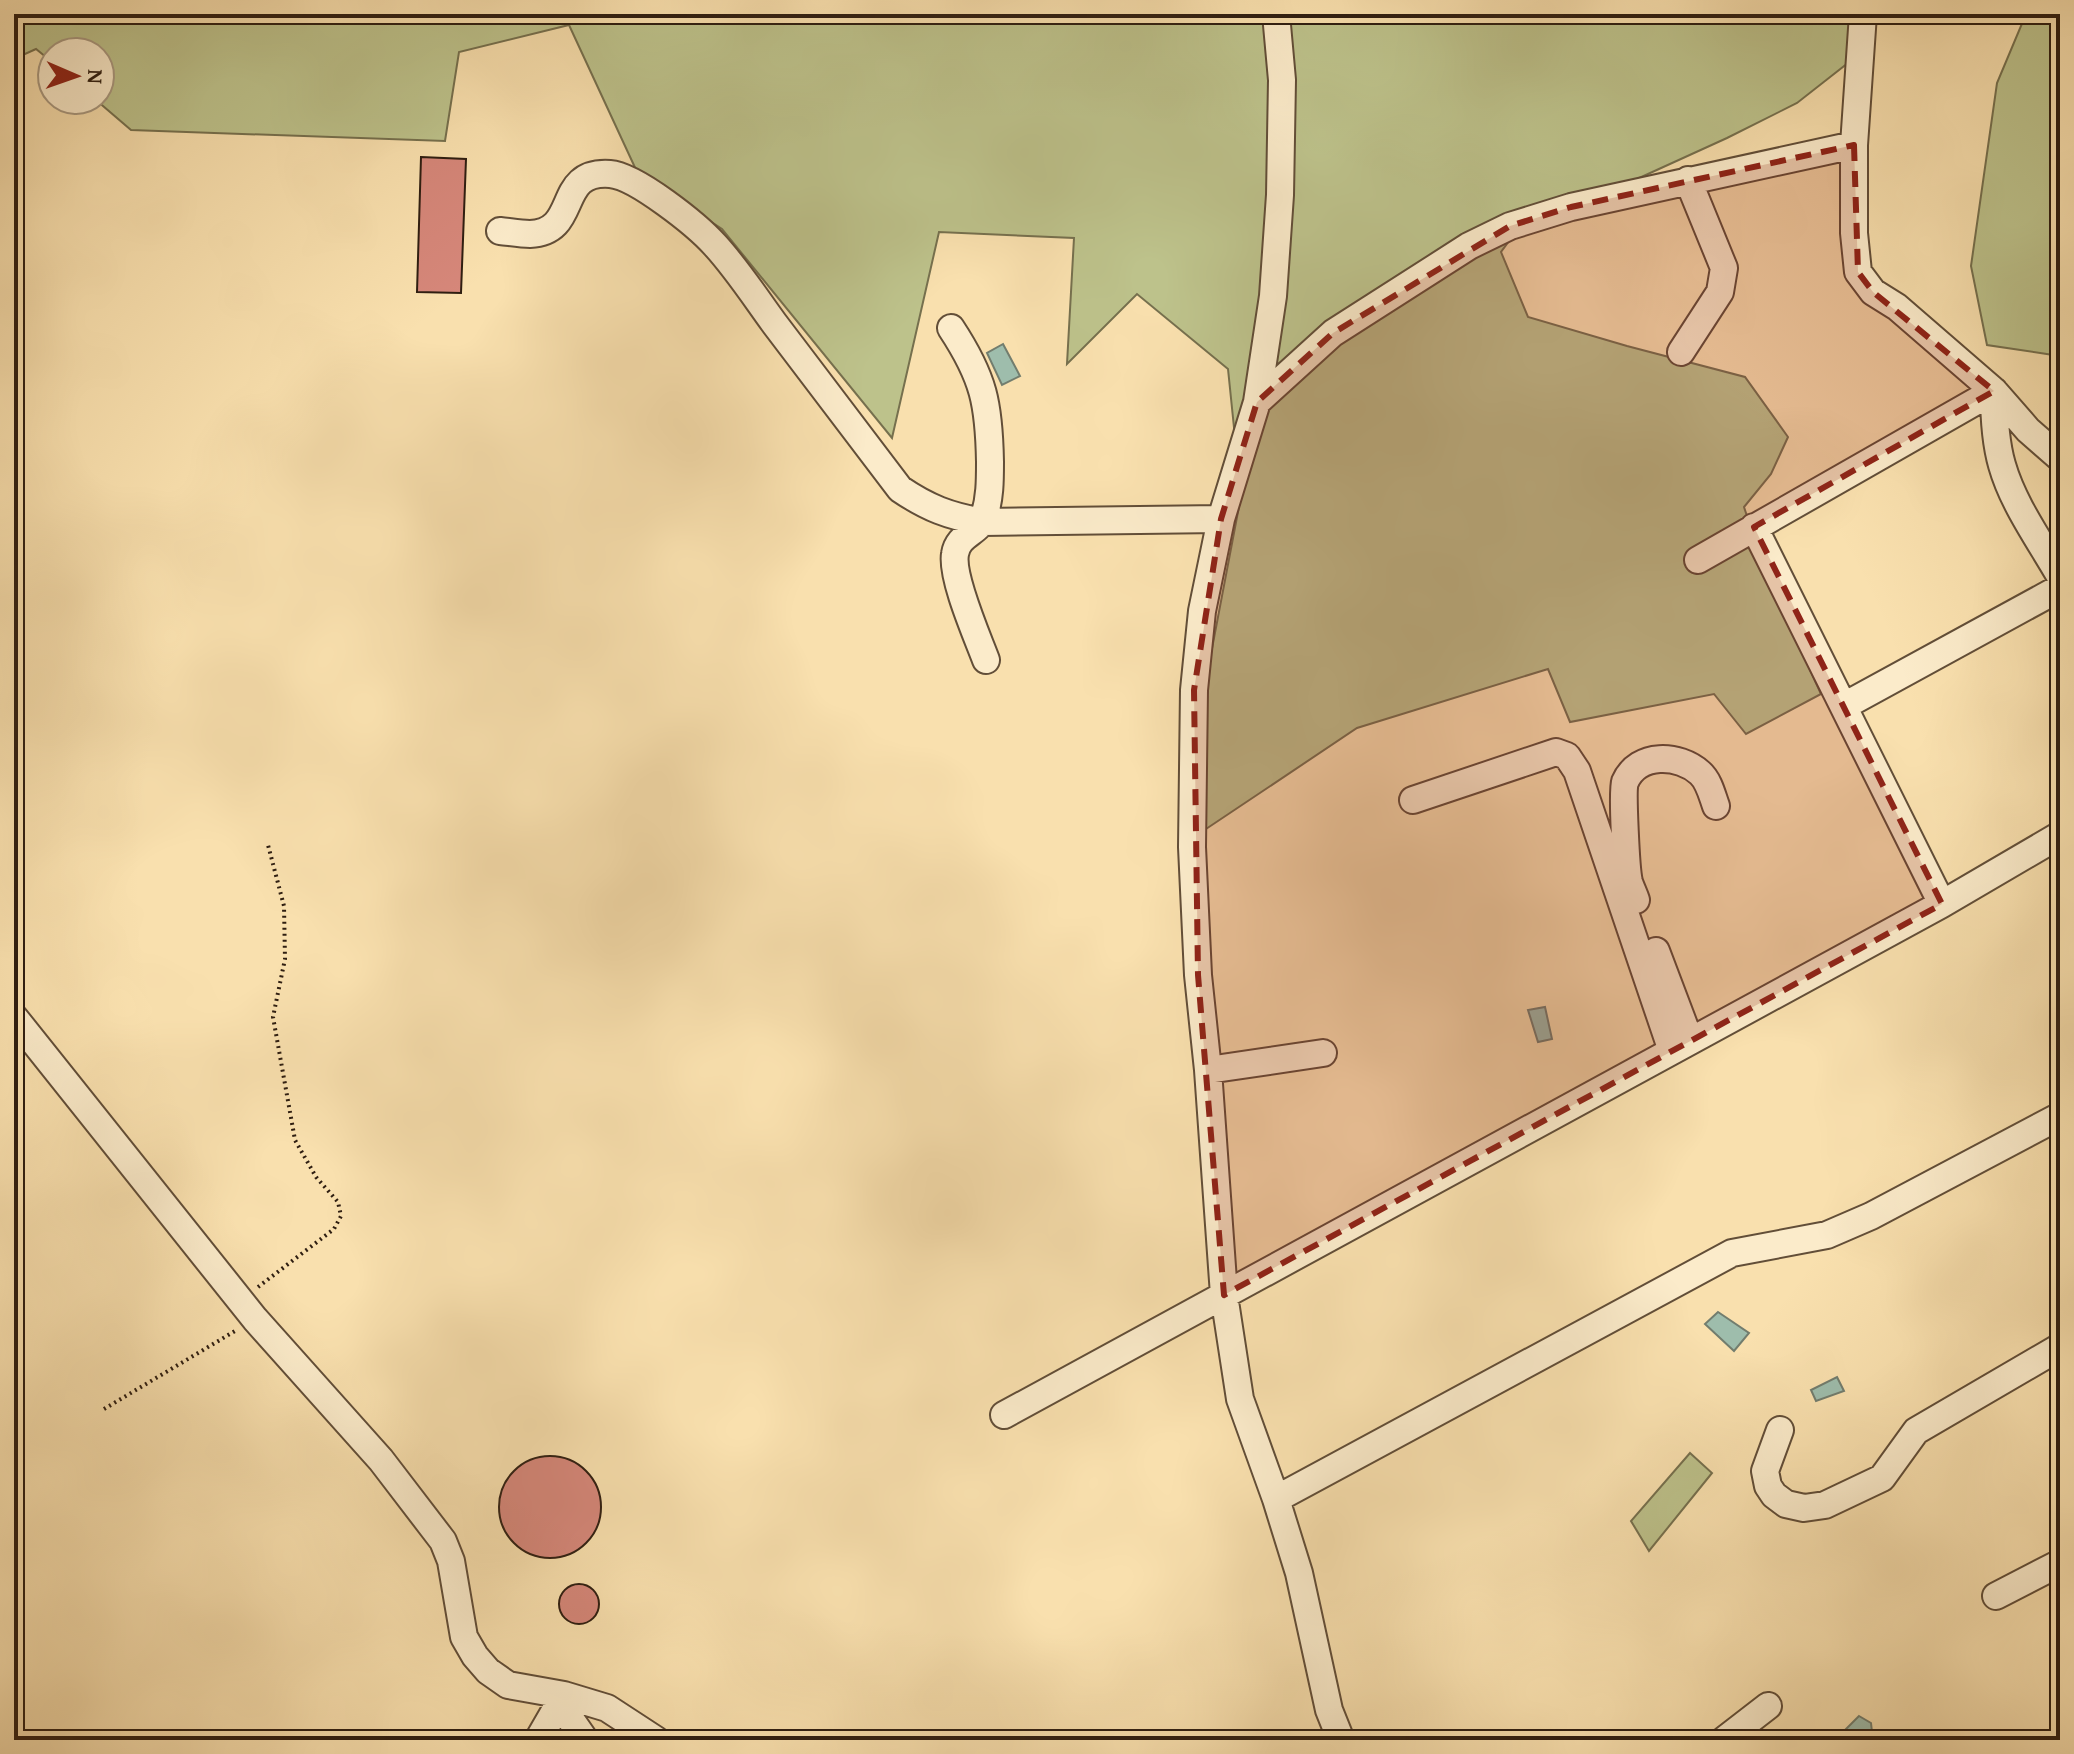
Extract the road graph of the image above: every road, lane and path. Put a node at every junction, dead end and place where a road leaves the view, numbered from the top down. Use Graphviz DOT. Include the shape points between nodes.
graph roads {
  1 [pos="1276,14"];
  2 [pos="1863,14"];
  3 [pos="1854,145"];
  4 [pos="1688,180"];
  5 [pos="500,231"];
  6 [pos="951,328"];
  7 [pos="1681,352"];
  8 [pos="1994,391"];
  9 [pos="1257,402"];
  10 [pos="2060,458"];
  11 [pos="1221,519"];
  12 [pos="983,522"];
  13 [pos="1754,527"];
  14 [pos="1698,560"];
  15 [pos="2060,576"];
  16 [pos="2060,588"];
  17 [pos="986,660"];
  18 [pos="1844,706"];
  19 [pos="1413,800"];
  20 [pos="1716,806"];
  21 [pos="2060,835"];
  22 [pos="268,845"];
  23 [pos="1942,904"];
  24 [pos="14,1017"];
  25 [pos="1681,1046"];
  26 [pos="1323,1053"];
  27 [pos="1208,1070"];
  28 [pos="2060,1116"];
  29 [pos="1224,1295"];
  30 [pos="248,1310"];
  31 [pos="2060,1347"];
  32 [pos="104,1409"];
  33 [pos="1004,1415"];
  34 [pos="1780,1430"];
  35 [pos="1276,1499"];
  36 [pos="2060,1563"];
  37 [pos="1996,1596"];
  38 [pos="562,1699"];
  39 [pos="1768,1706"];
  40 [pos="538,1740"];
  41 [pos="585,1740"];
  42 [pos="656,1740"];
  43 [pos="1341,1740"];
  44 [pos="1724,1740"];
  1 -- 9 [label="street" via="1282,80 1280,195 1273,296"];
  2 -- 3 [label="street"];
  3 -- 4 [label="street"];
  3 -- 8 [label="street" via="1858,272 1873,292"];
  4 -- 7 [label="street" via="1724,268 1720,292"];
  4 -- 9 [label="street" via="1571,207 1510,226 1469,246 1333,333"];
  5 -- 12 [label="street" via="543,231 560,219 583,178 626,177 714,244 900,489 951,516"];
  6 -- 12 [label="street" via="985,393 990,490"];
  8 -- 10 [label="street"];
  8 -- 13 [label="street"];
  8 -- 15 [label="street" via="1995,429 2006,478"];
  9 -- 11 [label="street"];
  11 -- 12 [label="street"];
  11 -- 27 [label="street" via="1202,611 1194,706 1192,847"];
  12 -- 17 [label="street" via="958,541 954,557"];
  13 -- 14 [label="street"];
  13 -- 18 [label="street"];
  16 -- 18 [label="street"];
  18 -- 23 [label="street"];
  19 -- 25 [label="street" via="1556,752 1567,756"];
  20 -- 25 [label="street" via="1701,774 1667,758 1634,770 1624,784 1629,881"];
  21 -- 23 [label="street"];
  22 -- 30 [label="path" via="284,906 285,959 273,1017 295,1140 338,1202 341,1216 334,1229"];
  23 -- 25 [label="street"];
  24 -- 30 [label="street"];
  25 -- 29 [label="street"];
  26 -- 27 [label="street"];
  27 -- 29 [label="street"];
  28 -- 35 [label="street" via="1827,1235 1732,1253"];
  29 -- 33 [label="street"];
  29 -- 35 [label="street" via="1240,1399"];
  30 -- 32 [label="path"];
  30 -- 38 [label="street" via="381,1460 443,1541 464,1637 475,1656 508,1685"];
  31 -- 34 [label="street" via="1916,1431 1882,1478 1825,1505 1786,1504 1768,1486 1765,1471"];
  35 -- 43 [label="street"];
  36 -- 37 [label="street"];
  38 -- 40 [label="street"];
  38 -- 41 [label="street"];
  38 -- 42 [label="street" via="607,1708"];
  39 -- 44 [label="street"];
}
